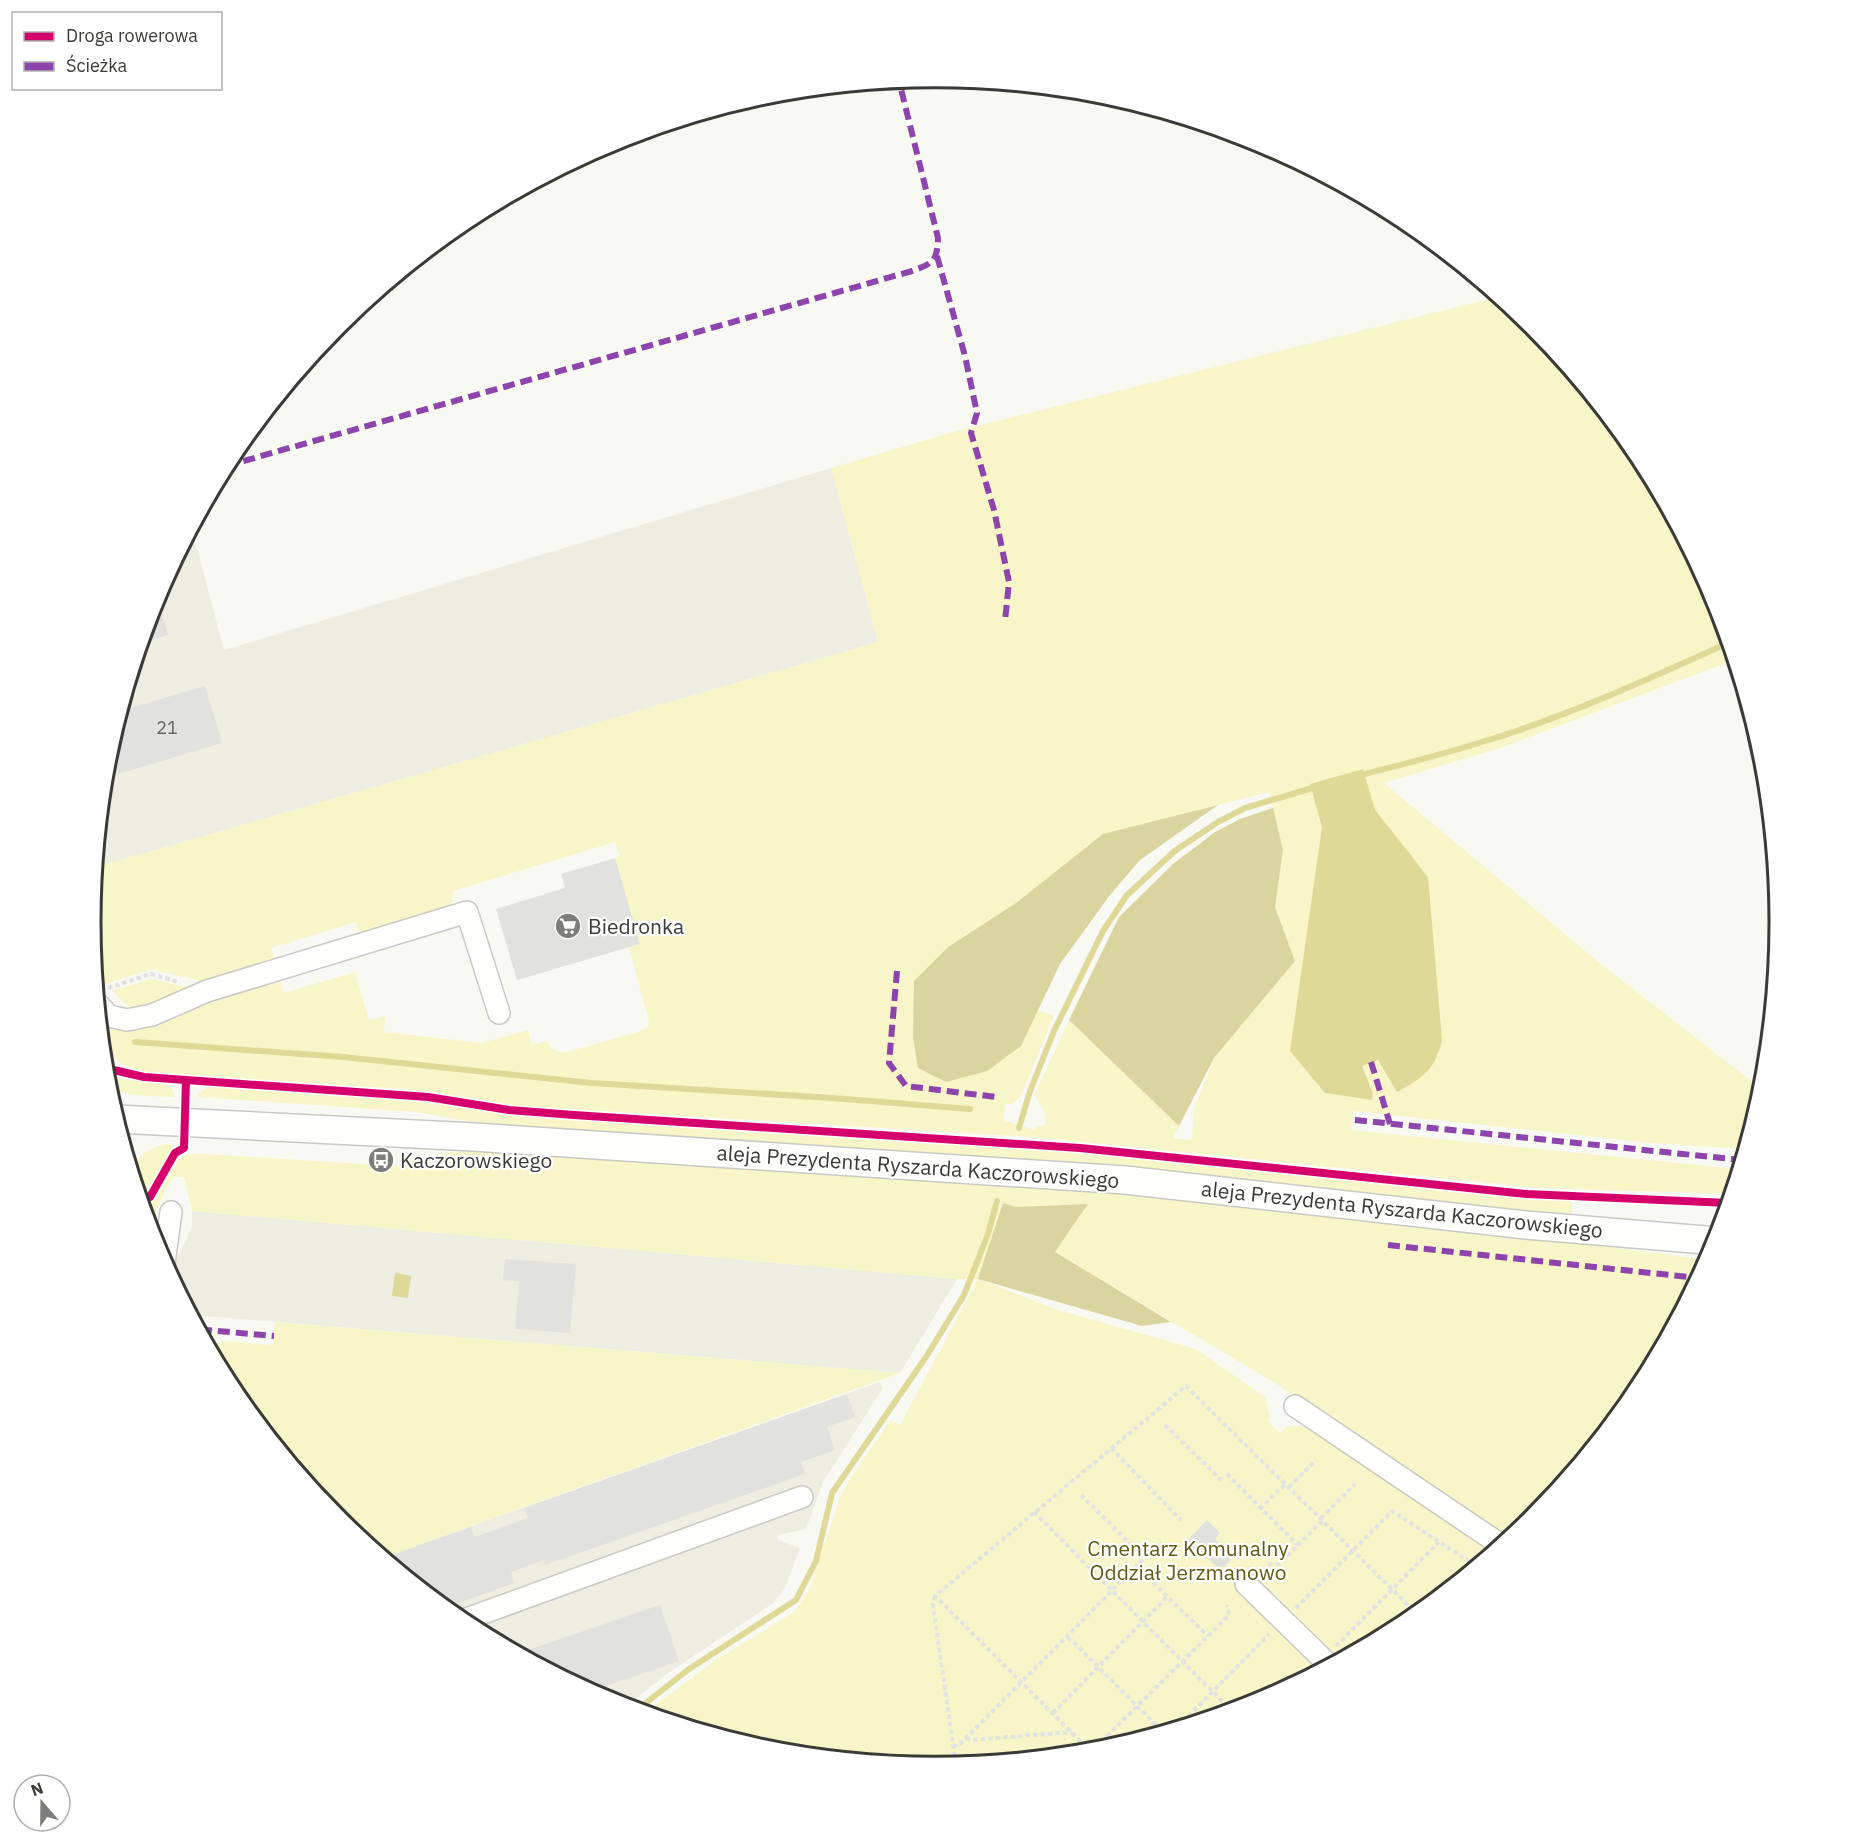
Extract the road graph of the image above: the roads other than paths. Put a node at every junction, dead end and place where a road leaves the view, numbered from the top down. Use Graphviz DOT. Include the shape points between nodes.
graph roads {
  1 [pos="106,1013"];
  2 [pos="499,1013"];
  3 [pos="125,1119"];
  4 [pos="171,1212"];
  5 [pos="1707,1239"];
  6 [pos="166,1247"];
  7 [pos="1295,1406"];
  8 [pos="802,1497"];
  9 [pos="1495,1541"];
  10 [pos="1246,1584"];
  11 [pos="473,1617"];
  12 [pos="1324,1660"];
  1 -- 2 [label="lane" via="127,1020 152,1014 207,991 467,912"];
  3 -- 5 [label="main road, aleja Prezydenta Ryszarda Kaczorowskiego" via="474,1137 1125,1180 1526,1225"];
  4 -- 6 [label="lane"];
  7 -- 9 [label="lane"];
  8 -- 11 [label="lane"];
  10 -- 12 [label="lane"];
}
